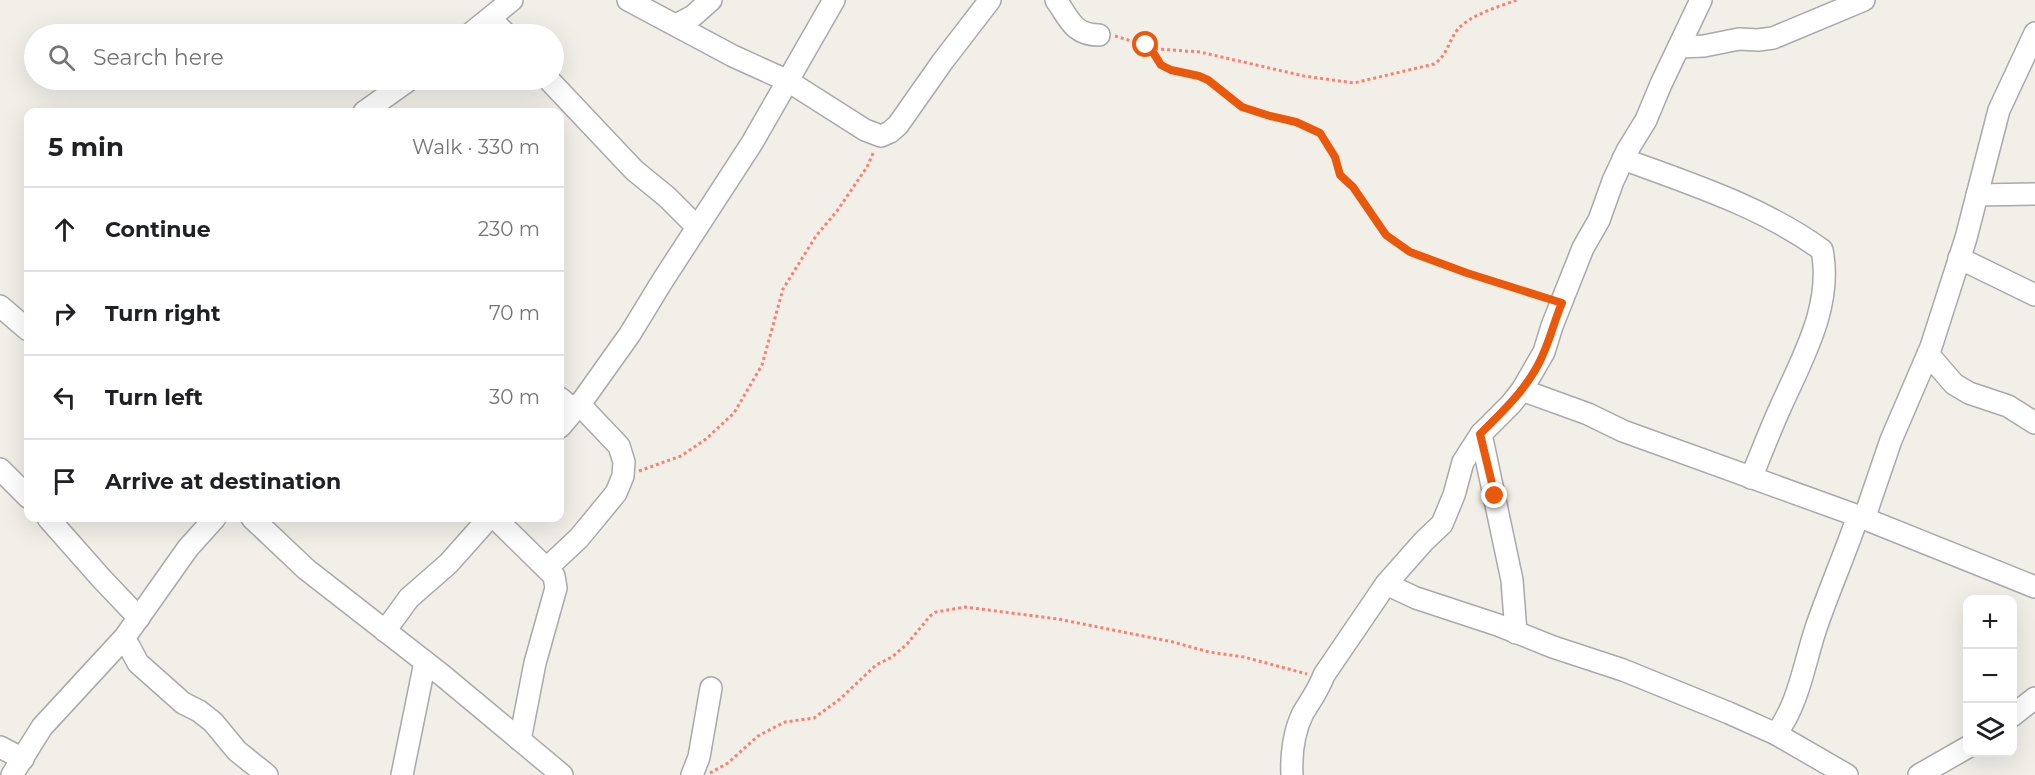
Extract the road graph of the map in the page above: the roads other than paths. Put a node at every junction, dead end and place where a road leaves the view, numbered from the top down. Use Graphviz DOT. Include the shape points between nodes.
graph roads {
  1 [pos="512,0"];
  2 [pos="628,0"];
  3 [pos="711,0"];
  4 [pos="834,0"];
  5 [pos="990,0"];
  6 [pos="1056,0"];
  7 [pos="1701,0"];
  8 [pos="1864,0"];
  9 [pos="491,19"];
  10 [pos="484,24"];
  11 [pos="496,24"];
  12 [pos="676,25"];
  13 [pos="2035,33"];
  14 [pos="1099,35"];
  15 [pos="1678,46"];
  16 [pos="788,81"];
  17 [pos="395,90"];
  18 [pos="558,90"];
  19 [pos="370,108"];
  20 [pos="1623,159"];
  21 [pos="2035,194"];
  22 [pos="1977,195"];
  23 [pos="697,227"];
  24 [pos="1959,258"];
  25 [pos="2035,295"];
  26 [pos="0,306"];
  27 [pos="24,327"];
  28 [pos="1928,354"];
  29 [pos="1522,390"];
  30 [pos="571,404"];
  31 [pos="564,419"];
  32 [pos="2035,423"];
  33 [pos="1480,434"];
  34 [pos="0,469"];
  35 [pos="1751,478"];
  36 [pos="24,493"];
  37 [pos="1861,518"];
  38 [pos="51,522"];
  39 [pos="211,522"];
  40 [pos="256,522"];
  41 [pos="485,522"];
  42 [pos="499,522"];
  43 [pos="546,568"];
  44 [pos="1386,584"];
  45 [pos="2035,587"];
  46 [pos="139,618"];
  47 [pos="385,631"];
  48 [pos="1516,633"];
  49 [pos="122,641"];
  50 [pos="425,662"];
  51 [pos="711,688"];
  52 [pos="2035,698"];
  53 [pos="2017,713"];
  54 [pos="1776,734"];
  55 [pos="520,740"];
  56 [pos="0,747"];
  57 [pos="1963,750"];
  58 [pos="18,767"];
  59 [pos="267,775"];
  60 [pos="402,775"];
  61 [pos="562,775"];
  62 [pos="692,775"];
  63 [pos="1292,775"];
  64 [pos="1847,775"];
  65 [pos="1919,775"];
  1 -- 9 [label="street"];
  2 -- 12 [label="street"];
  3 -- 12 [label="street"];
  4 -- 16 [label="street"];
  5 -- 16 [label="street" via="898,125 881,136"];
  6 -- 14 [label="street" via="1076,28 1087,35"];
  7 -- 15 [label="street"];
  8 -- 15 [label="street" via="1773,38"];
  9 -- 10 [label="street"];
  9 -- 11 [label="street"];
  12 -- 16 [label="street"];
  13 -- 22 [label="street" via="1999,110"];
  15 -- 20 [label="street" via="1646,120"];
  16 -- 23 [label="street"];
  17 -- 19 [label="street"];
  18 -- 23 [label="street" via="634,170"];
  20 -- 29 [label="street" via="1583,248 1544,352"];
  20 -- 35 [label="street" via="1752,208 1822,249 1826,266 1815,330"];
  21 -- 22 [label="street"];
  22 -- 24 [label="street"];
  23 -- 30 [label="street" via="630,334"];
  24 -- 25 [label="street"];
  24 -- 28 [label="street"];
  26 -- 27 [label="street"];
  28 -- 32 [label="street" via="1954,384 2008,406"];
  28 -- 37 [label="street"];
  29 -- 33 [label="street"];
  29 -- 35 [label="street"];
  30 -- 31 [label="street"];
  30 -- 43 [label="street" via="619,446 623,476 616,493 579,538"];
  33 -- 44 [label="street" via="1463,462 1442,524"];
  33 -- 48 [label="street" via="1512,580"];
  34 -- 36 [label="street"];
  35 -- 37 [label="street"];
  37 -- 45 [label="street"];
  37 -- 54 [label="street" via="1824,603 1788,719"];
  38 -- 46 [label="street"];
  39 -- 46 [label="street" via="188,548"];
  40 -- 47 [label="street" via="306,569"];
  41 -- 47 [label="street" via="448,564 409,598"];
  42 -- 43 [label="street"];
  43 -- 55 [label="street" via="554,576 556,588 535,663"];
  44 -- 48 [label="street"];
  44 -- 63 [label="street" via="1324,675 1302,716 1294,742"];
  46 -- 49 [label="street"];
  47 -- 50 [label="street"];
  48 -- 54 [label="street" via="1623,670"];
  49 -- 58 [label="street" via="42,727"];
  49 -- 59 [label="street" via="138,663 183,703 213,722 237,751"];
  50 -- 55 [label="street"];
  50 -- 60 [label="street"];
  51 -- 62 [label="street"];
  52 -- 53 [label="street"];
  54 -- 64 [label="street"];
  55 -- 61 [label="street"];
  56 -- 58 [label="street"];
  57 -- 65 [label="street"];
}
